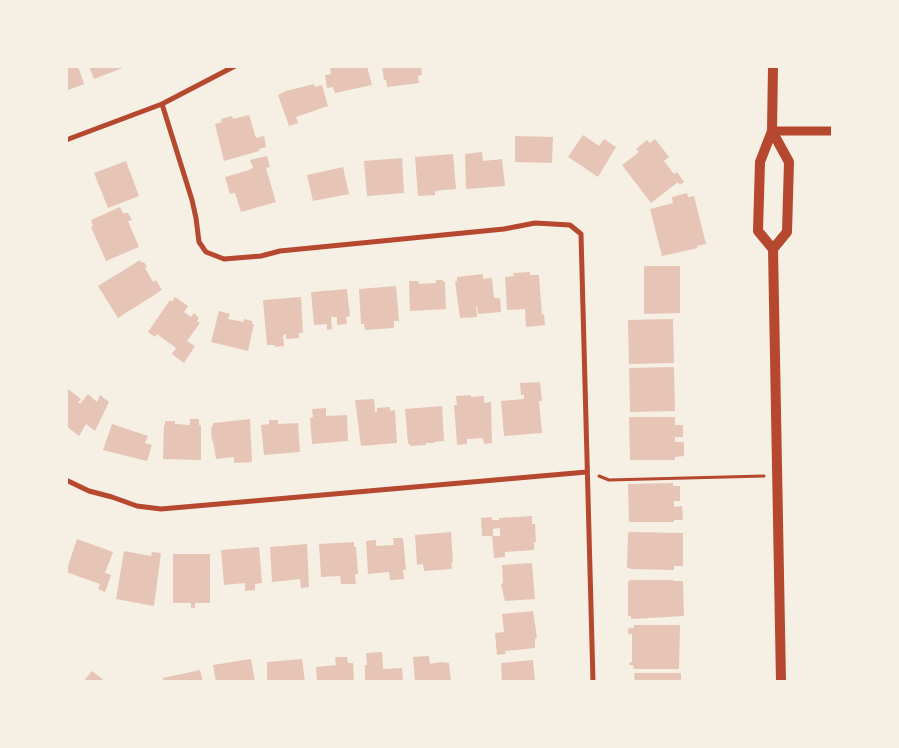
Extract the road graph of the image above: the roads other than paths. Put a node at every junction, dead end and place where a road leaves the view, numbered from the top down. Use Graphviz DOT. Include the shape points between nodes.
graph roads {
  1 [pos="235,66"];
  2 [pos="773,66"];
  3 [pos="162,104"];
  4 [pos="772,131"];
  5 [pos="833,131"];
  6 [pos="66,140"];
  7 [pos="773,249"];
  8 [pos="588,472"];
  9 [pos="66,480"];
  10 [pos="593,682"];
  11 [pos="781,682"];
  1 -- 3 [label="street"];
  2 -- 4 [label="main road"];
  3 -- 6 [label="street"];
  3 -- 8 [label="street" via="192,200 199,242 206,252 224,259 534,223 570,225 581,234"];
  4 -- 5 [label="street"];
  4 -- 7 [label="main road" via="760,162 758,231"];
  4 -- 7 [label="main road" via="788,162 787,232"];
  7 -- 11 [label="main road"];
  8 -- 9 [label="street" via="161,509 137,506"];
  8 -- 10 [label="street"];
}
